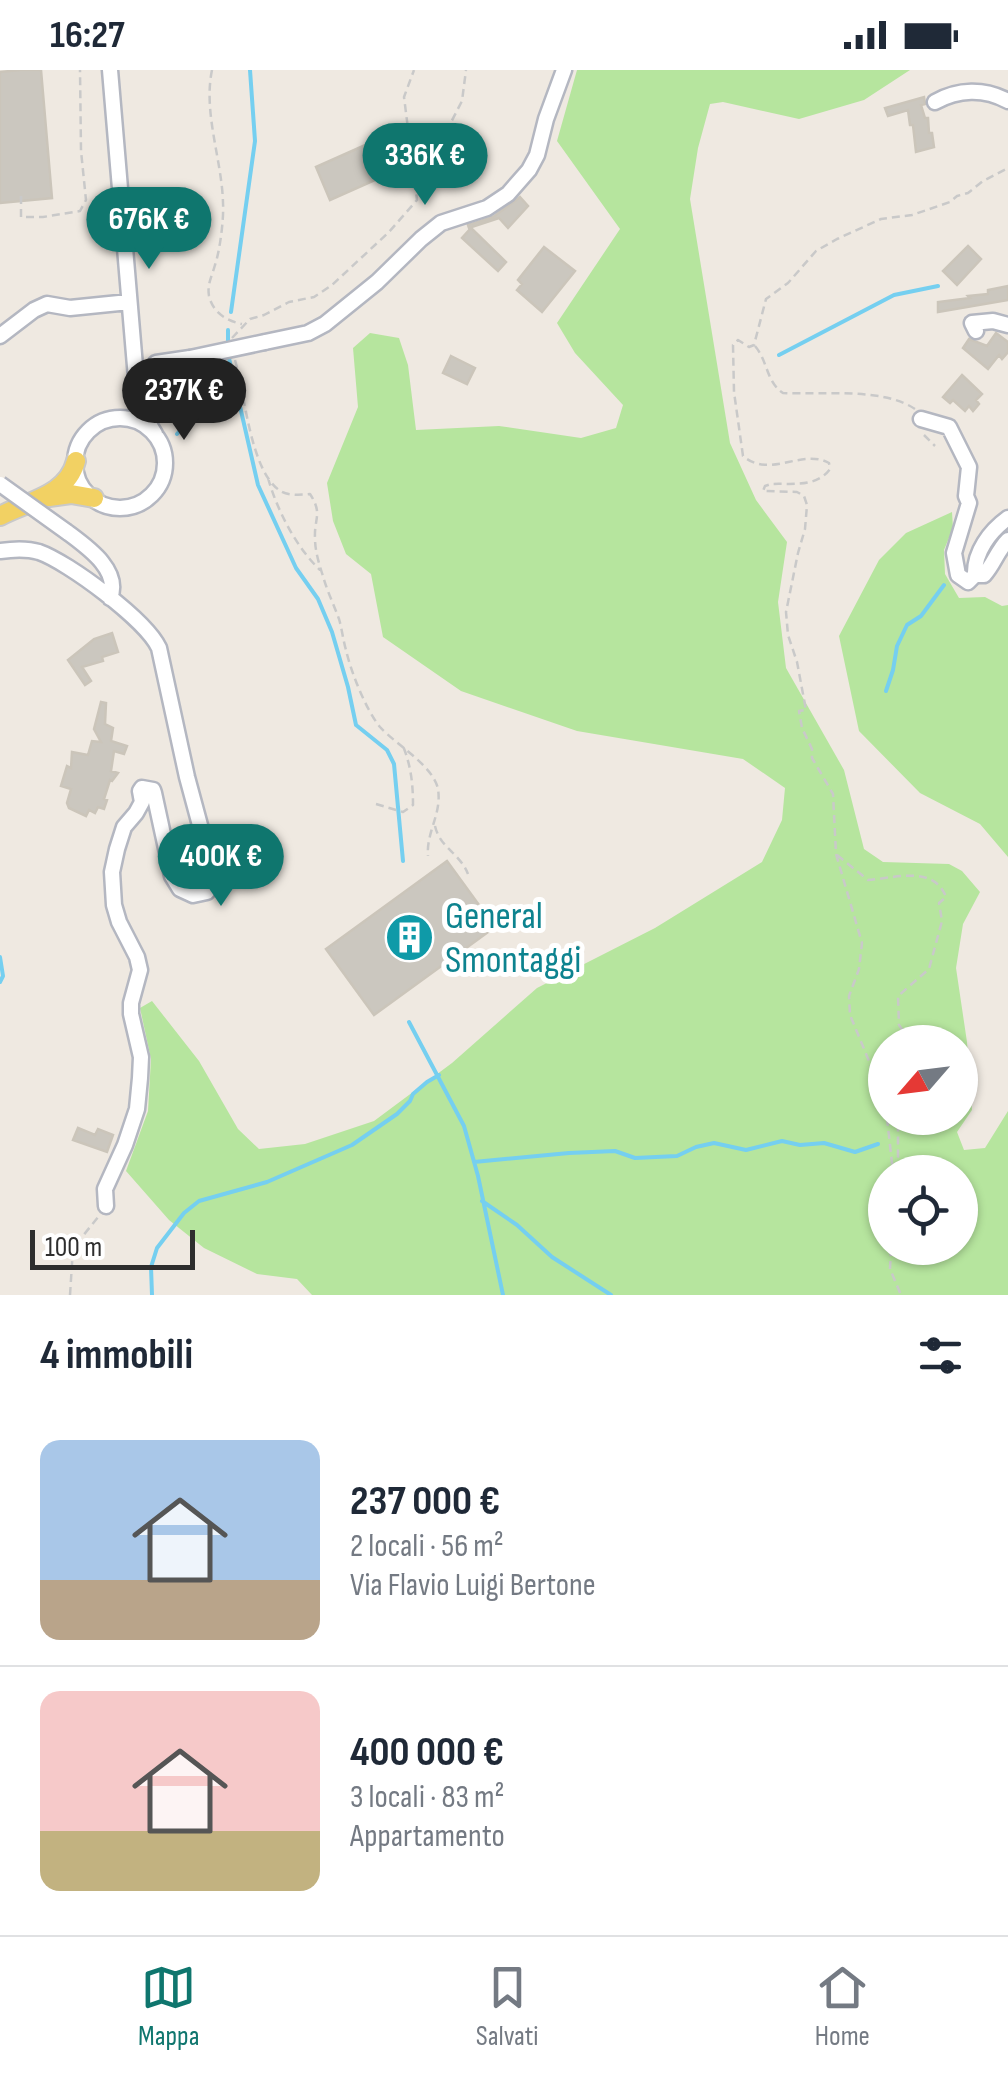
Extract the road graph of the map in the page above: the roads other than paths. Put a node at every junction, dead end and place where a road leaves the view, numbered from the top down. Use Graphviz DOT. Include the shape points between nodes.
graph roads {
  1 [pos="110,70"];
  2 [pos="564,70"];
  3 [pos="1008,100"];
  4 [pos="935,102"];
  5 [pos="130,302"];
  6 [pos="1008,325"];
  7 [pos="976,331"];
  8 [pos="0,336"];
  9 [pos="156,363"];
  10 [pos="137,390"];
  11 [pos="117,418"];
  12 [pos="921,419"];
  13 [pos="155,434"];
  14 [pos="76,460"];
  15 [pos="0,484"];
  16 [pos="94,498"];
  17 [pos="39,499"];
  18 [pos="0,516"];
  19 [pos="1008,518"];
  20 [pos="1008,540"];
  21 [pos="0,551"];
  22 [pos="975,575"];
  23 [pos="110,598"];
  24 [pos="106,1206"];
  1 -- 5 [label="street"];
  2 -- 9 [label="street, bridge" via="537,155 508,194 441,223 308,333"];
  3 -- 4 [label="street" via="972,91"];
  5 -- 8 [label="street" via="40,306"];
  5 -- 10 [label="street"];
  6 -- 7 [label="street" via="972,323"];
  10 -- 11 [label="street" via="134,404"];
  10 -- 13 [label="street"];
  11 -- 13 [label="street"];
  11 -- 14 [label="street" via="87,432"];
  12 -- 22 [label="street" via="949,427 969,467 969,503 954,553 958,575 968,582"];
  13 -- 16 [label="street" via="164,474 149,498 123,508"];
  14 -- 16 [label="street" via="84,490"];
  14 -- 17 [label="main road" via="64,484"];
  15 -- 23 [label="street, bridge" via="99,558 112,586"];
  16 -- 17 [label="main road"];
  17 -- 18 [label="main road"];
  19 -- 22 [label="street" via="983,546"];
  20 -- 22 [label="street" via="984,575"];
  21 -- 23 [label="street" via="42,554"];
  23 -- 24 [label="street" via="159,648 214,883 201,896 176,886 154,792 142,788 112,872 119,922 138,957 131,1014 142,1057 137,1110 105,1189"];
}
